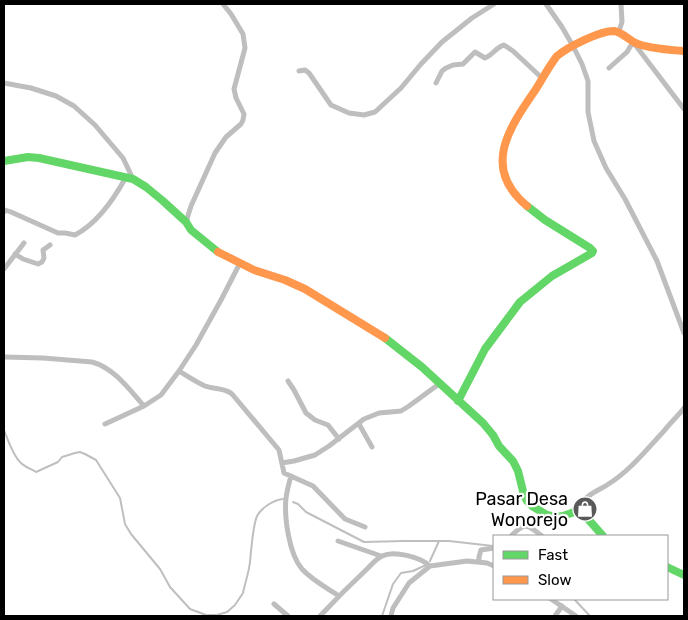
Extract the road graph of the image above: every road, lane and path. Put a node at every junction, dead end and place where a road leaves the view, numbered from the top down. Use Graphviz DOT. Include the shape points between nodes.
graph roads {
  1 [pos="224,4"];
  2 [pos="494,4"];
  3 [pos="546,4"];
  4 [pos="621,4"];
  5 [pos="619,31"];
  6 [pos="633,42"];
  7 [pos="573,46"];
  8 [pos="684,51"];
  9 [pos="609,68"];
  10 [pos="299,71"];
  11 [pos="543,79"];
  12 [pos="436,82"];
  13 [pos="4,83"];
  14 [pos="684,109"];
  15 [pos="4,161"];
  16 [pos="129,178"];
  17 [pos="4,212"];
  18 [pos="186,222"];
  19 [pos="24,242"];
  20 [pos="50,246"];
  21 [pos="15,254"];
  22 [pos="240,263"];
  23 [pos="4,269"];
  24 [pos="684,333"];
  25 [pos="4,357"];
  26 [pos="179,372"];
  27 [pos="288,381"];
  28 [pos="439,384"];
  29 [pos="458,401"];
  30 [pos="144,406"];
  31 [pos="683,412"];
  32 [pos="104,424"];
  33 [pos="359,424"];
  34 [pos="339,438"];
  35 [pos="372,447"];
  36 [pos="282,462"];
  37 [pos="291,476"];
  38 [pos="580,510"];
  39 [pos="365,527"];
  40 [pos="512,535"];
  41 [pos="541,535"];
  42 [pos="602,535"];
  43 [pos="338,541"];
  44 [pos="493,548"];
  45 [pos="381,556"];
  46 [pos="479,562"];
  47 [pos="430,566"];
  48 [pos="493,566"];
  49 [pos="668,567"];
  50 [pos="684,575"];
  51 [pos="339,596"];
  52 [pos="552,600"];
  53 [pos="563,600"];
  54 [pos="274,604"];
  55 [pos="560,605"];
  56 [pos="288,616"];
  57 [pos="320,616"];
  58 [pos="391,616"];
  59 [pos="556,616"];
  60 [pos="576,616"];
  1 -- 18 [label="street" via="243,34 245,48 234,89 244,114 243,120 215,153"];
  2 -- 10 [label="street" via="442,42 374,112 349,113 331,105 309,73"];
  3 -- 7 [label="street"];
  4 -- 5 [label="street"];
  5 -- 6 [label="main road"];
  5 -- 7 [label="main road" via="610,31"];
  6 -- 8 [label="main road"];
  6 -- 9 [label="street"];
  6 -- 14 [label="street"];
  7 -- 11 [label="main road" via="555,60"];
  7 -- 24 [label="street" via="588,81 588,112 594,141 657,261"];
  11 -- 12 [label="street" via="504,45 485,58 475,52 464,64 442,71"];
  11 -- 29 [label="main road" via="522,109 505,143 502,156 504,174 521,201 590,248 592,253 552,276 520,302 485,349"];
  13 -- 16 [label="street" via="56,96 74,106 123,158"];
  15 -- 16 [label="main road" via="40,158"];
  16 -- 17 [label="street" via="108,206 75,235 58,233 11,212"];
  16 -- 18 [label="main road" via="146,187"];
  18 -- 22 [label="main road" via="217,252"];
  19 -- 21 [label="street"];
  20 -- 21 [label="street" via="43,250 43,260 38,264"];
  21 -- 23 [label="street"];
  22 -- 26 [label="street"];
  22 -- 28 [label="main road" via="299,286 382,336"];
  25 -- 30 [label="street" via="99,364 120,379"];
  26 -- 30 [label="street" via="161,395"];
  26 -- 36 [label="street" via="202,385 232,394 279,450"];
  27 -- 34 [label="street" via="306,413 328,425"];
  28 -- 29 [label="main road"];
  28 -- 33 [label="street" via="401,411 379,413"];
  29 -- 38 [label="main road" via="483,423 513,461 524,495 532,506 556,517"];
  30 -- 32 [label="street"];
  31 -- 38 [label="street" via="624,473 584,500"];
  33 -- 34 [label="street"];
  33 -- 35 [label="street"];
  34 -- 36 [label="street" via="315,455"];
  36 -- 37 [label="street" via="284,471"];
  37 -- 39 [label="street" via="314,486 345,520"];
  37 -- 51 [label="street" via="286,509 294,556 302,569"];
  38 -- 42 [label="main road"];
  40 -- 41 [label="street" via="523,526"];
  43 -- 45 [label="street"];
  44 -- 46 [label="street" via="481,550"];
  45 -- 47 [label="street" via="398,554"];
  45 -- 51 [label="street"];
  46 -- 47 [label="street"];
  46 -- 48 [label="street"];
  47 -- 58 [label="street" via="409,583"];
  49 -- 50 [label="main road"];
  51 -- 57 [label="street"];
  52 -- 55 [label="street"];
  53 -- 55 [label="street"];
  54 -- 56 [label="street"];
  55 -- 59 [label="street"];
  55 -- 60 [label="street"];
}
